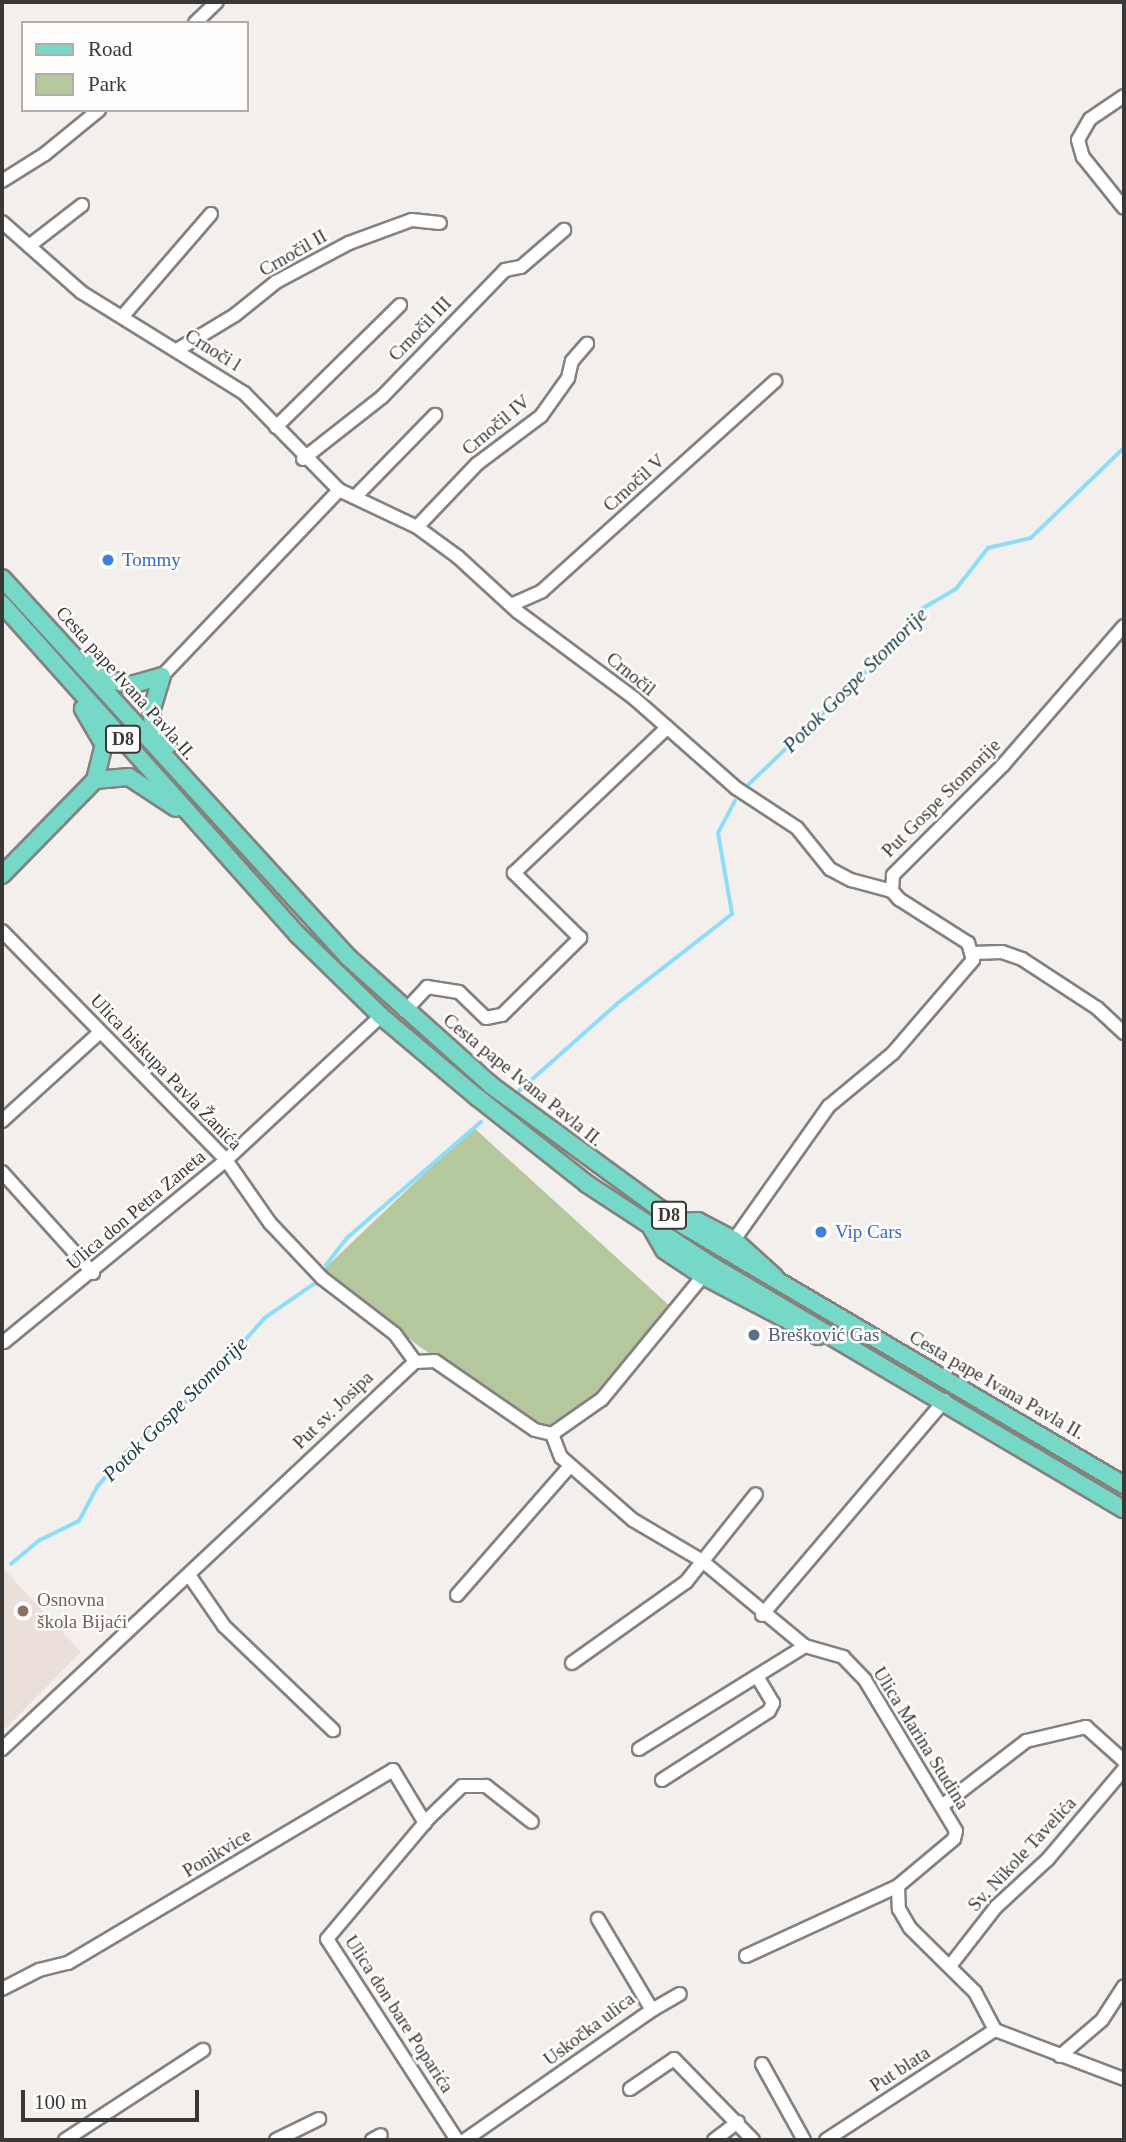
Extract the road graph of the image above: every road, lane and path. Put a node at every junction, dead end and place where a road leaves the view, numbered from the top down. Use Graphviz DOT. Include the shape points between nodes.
graph roads {
  1 [pos="217,2"];
  2 [pos="197,21"];
  3 [pos="1124,96"];
  4 [pos="97,112"];
  5 [pos="2,181"];
  6 [pos="82,205"];
  7 [pos="1124,208"];
  8 [pos="211,214"];
  9 [pos="2,222"];
  10 [pos="440,223"];
  11 [pos="564,230"];
  12 [pos="29,246"];
  13 [pos="400,305"];
  14 [pos="122,317"];
  15 [pos="587,344"];
  16 [pos="177,350"];
  17 [pos="775,381"];
  18 [pos="435,415"];
  19 [pos="276,427"];
  20 [pos="303,458"];
  21 [pos="339,490"];
  22 [pos="355,497"];
  23 [pos="417,527"];
  24 [pos="2,578"];
  25 [pos="2,604"];
  26 [pos="511,604"];
  27 [pos="1124,626"];
  28 [pos="62,641"];
  29 [pos="61,669"];
  30 [pos="162,676"];
  31 [pos="667,728"];
  32 [pos="183,778"];
  33 [pos="95,780"];
  34 [pos="184,810"];
  35 [pos="2,874"];
  36 [pos="892,891"];
  37 [pos="2,930"];
  38 [pos="973,953"];
  39 [pos="405,1011"];
  40 [pos="381,1016"];
  41 [pos="100,1032"];
  42 [pos="1124,1033"];
  43 [pos="2,1121"];
  44 [pos="226,1160"];
  45 [pos="2,1172"];
  46 [pos="678,1222"];
  47 [pos="650,1227"];
  48 [pos="734,1240"];
  49 [pos="93,1272"];
  50 [pos="703,1276"];
  51 [pos="780,1285"];
  52 [pos="836,1338"];
  53 [pos="5,1342"];
  54 [pos="415,1362"];
  55 [pos="944,1400"];
  56 [pos="552,1434"];
  57 [pos="570,1466"];
  58 [pos="1124,1485"];
  59 [pos="756,1494"];
  60 [pos="1124,1509"];
  61 [pos="702,1560"];
  62 [pos="189,1575"];
  63 [pos="457,1595"];
  64 [pos="762,1615"];
  65 [pos="805,1646"];
  66 [pos="572,1663"];
  67 [pos="757,1676"];
  68 [pos="333,1730"];
  69 [pos="2,1749"];
  70 [pos="639,1749"];
  71 [pos="1124,1761"];
  72 [pos="1124,1769"];
  73 [pos="662,1780"];
  74 [pos="943,1805"];
  75 [pos="532,1822"];
  76 [pos="425,1823"];
  77 [pos="898,1886"];
  78 [pos="598,1919"];
  79 [pos="746,1955"];
  80 [pos="950,1966"];
  81 [pos="1124,1986"];
  82 [pos="2,1989"];
  83 [pos="680,1994"];
  84 [pos="652,2010"];
  85 [pos="995,2030"];
  86 [pos="203,2050"];
  87 [pos="1060,2056"];
  88 [pos="762,2064"];
  89 [pos="1124,2079"];
  90 [pos="630,2089"];
  91 [pos="319,2119"];
  92 [pos="738,2122"];
  93 [pos="65,2140"];
  94 [pos="276,2140"];
  95 [pos="457,2140"];
  96 [pos="465,2140"];
  97 [pos="714,2140"];
  98 [pos="753,2140"];
  99 [pos="804,2140"];
  100 [pos="826,2140"];
  1 -- 2 [label="street"];
  3 -- 7 [label="street" via="1090,119 1078,139 1083,157"];
  4 -- 5 [label="street" via="45,154"];
  6 -- 12 [label="street"];
  8 -- 14 [label="street"];
  9 -- 12 [label="street, Crnoči l"];
  10 -- 16 [label="street, Crnočil II" via="412,220 349,243 276,282 235,315"];
  11 -- 20 [label="street, Crnočil III" via="521,267 505,270 382,397"];
  12 -- 14 [label="street, Crnoči l" via="81,292"];
  13 -- 19 [label="street"];
  14 -- 16 [label="street, Crnoči l"];
  15 -- 23 [label="street, Crnočil IV" via="541,416 477,464"];
  16 -- 19 [label="street, Crnoči l" via="244,393"];
  17 -- 26 [label="street, Crnočil V" via="542,591"];
  18 -- 22 [label="street"];
  19 -- 20 [label="street, Crnoči l"];
  20 -- 21 [label="street, Crnoči l"];
  21 -- 22 [label="street, Crnočil"];
  21 -- 30 [label="street"];
  22 -- 23 [label="street, Crnočil"];
  23 -- 26 [label="street, Crnočil"];
  24 -- 28 [label="main road, Cesta pape Ivana Pavla II. / D8"];
  25 -- 29 [label="main road, Cesta pape Ivana Pavla II. / D8"];
  26 -- 31 [label="street, Crnočil"];
  27 -- 36 [label="street, Put Gospe Stomorije" via="1003,765 905,859 893,875"];
  28 -- 30 [label="main road" via="82,648 111,680 131,685"];
  28 -- 32 [label="main road, Cesta pape Ivana Pavla II. / D8"];
  29 -- 33 [label="main road" via="64,685 101,735 104,745"];
  29 -- 34 [label="main road, Cesta pape Ivana Pavla II. / D8"];
  30 -- 32 [label="main road" via="151,711 154,729 177,755"];
  31 -- 36 [label="street, Crnočil" via="736,788 797,828 830,869"];
  31 -- 39 [label="street" via="514,873 580,938 502,1015 486,1018 459,992 428,987"];
  32 -- 39 [label="main road, Cesta pape Ivana Pavla II. / D8" via="349,958"];
  33 -- 34 [label="main road" via="129,777 164,803"];
  33 -- 35 [label="main road"];
  34 -- 40 [label="main road, Cesta pape Ivana Pavla II. / D8" via="297,934"];
  36 -- 38 [label="street" via="968,943"];
  37 -- 41 [label="street, Ulica biskupa Pavla Žanića"];
  38 -- 42 [label="street" via="1002,952 1022,959 1097,1008"];
  38 -- 48 [label="street" via="968,969 893,1053 828,1106"];
  39 -- 46 [label="main road, Cesta pape Ivana Pavla II. / D8" via="492,1086"];
  40 -- 44 [label="street, Ulica don Petra Zaneta"];
  40 -- 47 [label="main road, Cesta pape Ivana Pavla II. / D8" via="540,1148"];
  41 -- 43 [label="street"];
  41 -- 44 [label="street, Ulica biskupa Pavla Žanića"];
  44 -- 49 [label="street, Ulica don Petra Zaneta"];
  44 -- 54 [label="street, Ulica biskupa Pavla Žanića" via="270,1223 323,1278 395,1334"];
  45 -- 49 [label="street"];
  46 -- 48 [label="main road" via="698,1221"];
  46 -- 51 [label="main road, Cesta pape Ivana Pavla II. / D8"];
  47 -- 50 [label="main road" via="664,1250"];
  47 -- 52 [label="main road, Cesta pape Ivana Pavla II. / D8"];
  48 -- 51 [label="main road" via="763,1261"];
  49 -- 53 [label="street, Ulica don Petra Zaneta"];
  50 -- 52 [label="main road" via="799,1329"];
  50 -- 56 [label="street" via="603,1399"];
  51 -- 58 [label="main road, Cesta pape Ivana Pavla II. / D8"];
  52 -- 55 [label="main road, Cesta pape Ivana Pavla II. / D8"];
  54 -- 56 [label="street" via="435,1361 536,1430"];
  54 -- 62 [label="street, Put sv. Josipa"];
  55 -- 60 [label="main road, Cesta pape Ivana Pavla II. / D8"];
  55 -- 64 [label="street"];
  56 -- 57 [label="street, Ulica Marina Studina" via="552,1443"];
  57 -- 61 [label="street, Ulica Marina Studina" via="633,1520"];
  57 -- 63 [label="street"];
  59 -- 61 [label="street"];
  61 -- 64 [label="street, Ulica Marina Studina"];
  61 -- 66 [label="street" via="686,1582"];
  62 -- 68 [label="street" via="224,1626"];
  62 -- 69 [label="street, Put sv. Josipa"];
  64 -- 65 [label="street, Ulica Marina Studina"];
  65 -- 67 [label="street"];
  65 -- 74 [label="street, Ulica Marina Studina" via="843,1657 865,1680"];
  67 -- 70 [label="street"];
  67 -- 73 [label="street" via="773,1703 769,1712"];
  71 -- 74 [label="street" via="1086,1727 1026,1741"];
  72 -- 80 [label="street, Sv. Nikole Tavelića" via="1048,1859 996,1907"];
  74 -- 77 [label="street, Ulica Marina Studina" via="956,1830 954,1839"];
  75 -- 76 [label="street, Ulica don bare Poparića" via="486,1786 462,1786"];
  76 -- 82 [label="street, Ponikvice" via="393,1770 68,1963 39,1970"];
  76 -- 95 [label="street, Ulica don bare Poparića" via="327,1939"];
  77 -- 79 [label="street"];
  77 -- 80 [label="street" via="899,1909 910,1928"];
  78 -- 84 [label="street, Uskočka ulica"];
  80 -- 85 [label="street" via="975,1992"];
  81 -- 87 [label="street" via="1102,2020"];
  83 -- 84 [label="street"];
  84 -- 96 [label="street, Uskočka ulica"];
  85 -- 87 [label="street"];
  85 -- 100 [label="street, Put blata"];
  86 -- 93 [label="street"];
  87 -- 89 [label="street"];
  88 -- 99 [label="street"];
  90 -- 92 [label="street" via="674,2059"];
  91 -- 94 [label="street"];
  92 -- 97 [label="street"];
  92 -- 98 [label="street"];
}
